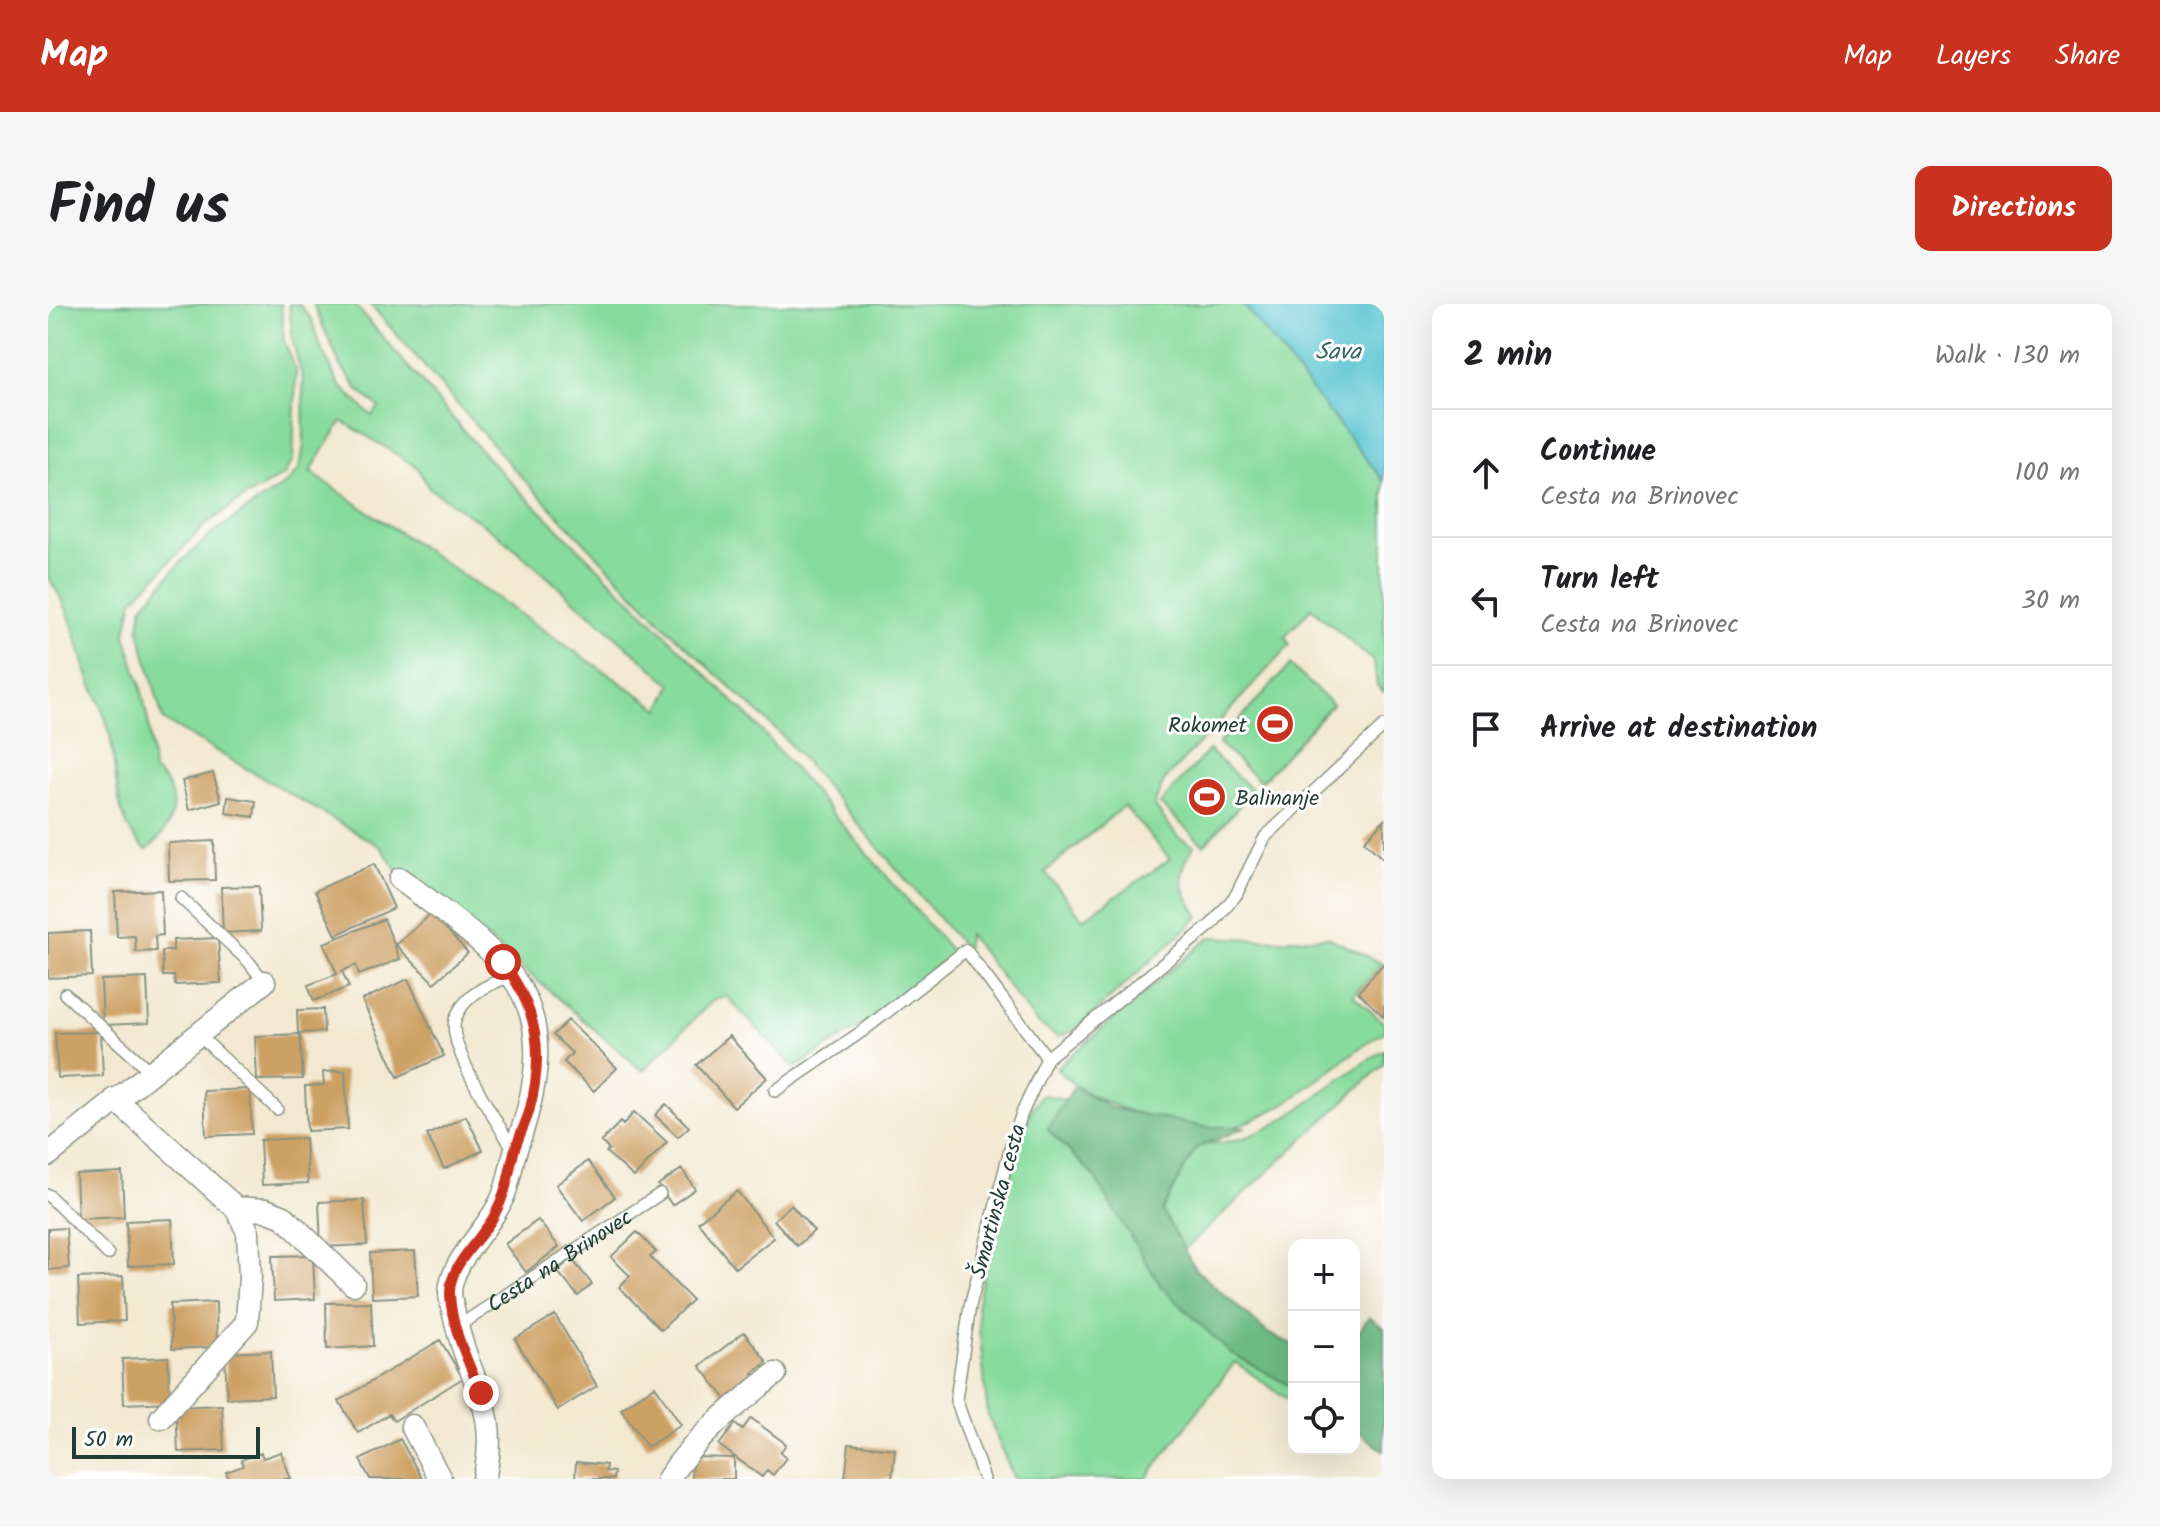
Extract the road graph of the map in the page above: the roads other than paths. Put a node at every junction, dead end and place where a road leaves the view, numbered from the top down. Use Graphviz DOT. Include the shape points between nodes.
graph roads {
  1 [pos="1384,726"];
  2 [pos="400,879"];
  3 [pos="181,898"];
  4 [pos="513,976"];
  5 [pos="264,982"];
  6 [pos="65,994"];
  7 [pos="200,1036"];
  8 [pos="1047,1058"];
  9 [pos="151,1072"];
  10 [pos="775,1091"];
  11 [pos="115,1099"];
  12 [pos="277,1109"];
  13 [pos="515,1151"];
  14 [pos="48,1155"];
  15 [pos="660,1194"];
  16 [pos="48,1195"];
  17 [pos="236,1208"];
  18 [pos="108,1254"];
  19 [pos="353,1284"];
  20 [pos="457,1327"];
  21 [pos="775,1374"];
  22 [pos="161,1418"];
  23 [pos="412,1426"];
  24 [pos="440,1479"];
  25 [pos="484,1479"];
  26 [pos="668,1479"];
  27 [pos="984,1479"];
  1 -- 8 [label="lane" via="1265,837 1236,895 1211,925"];
  2 -- 4 [label="street, Cesta na Brinovec" via="471,934"];
  3 -- 5 [label="lane"];
  4 -- 13 [label="street, Cesta na Brinovec" via="527,1000 538,1053 529,1111"];
  4 -- 13 [label="lane" via="475,992 455,1022 454,1038"];
  5 -- 7 [label="street"];
  6 -- 9 [label="lane"];
  7 -- 9 [label="street"];
  7 -- 12 [label="lane"];
  8 -- 10 [label="lane" via="966,950"];
  8 -- 27 [label="lane, Šmartinska cesta" via="1010,1149 970,1306 956,1399"];
  9 -- 11 [label="street"];
  11 -- 14 [label="street"];
  11 -- 17 [label="street"];
  13 -- 20 [label="street, Cesta na Brinovec" via="503,1199 455,1273 450,1293"];
  15 -- 20 [label="lane, Cesta na Brinovec"];
  16 -- 18 [label="lane"];
  17 -- 19 [label="street" via="284,1217"];
  17 -- 22 [label="street" via="248,1232 247,1322"];
  20 -- 25 [label="street, Cesta na Brinovec" via="488,1415 490,1455"];
  21 -- 26 [label="street" via="723,1414"];
  23 -- 24 [label="street"];
}
